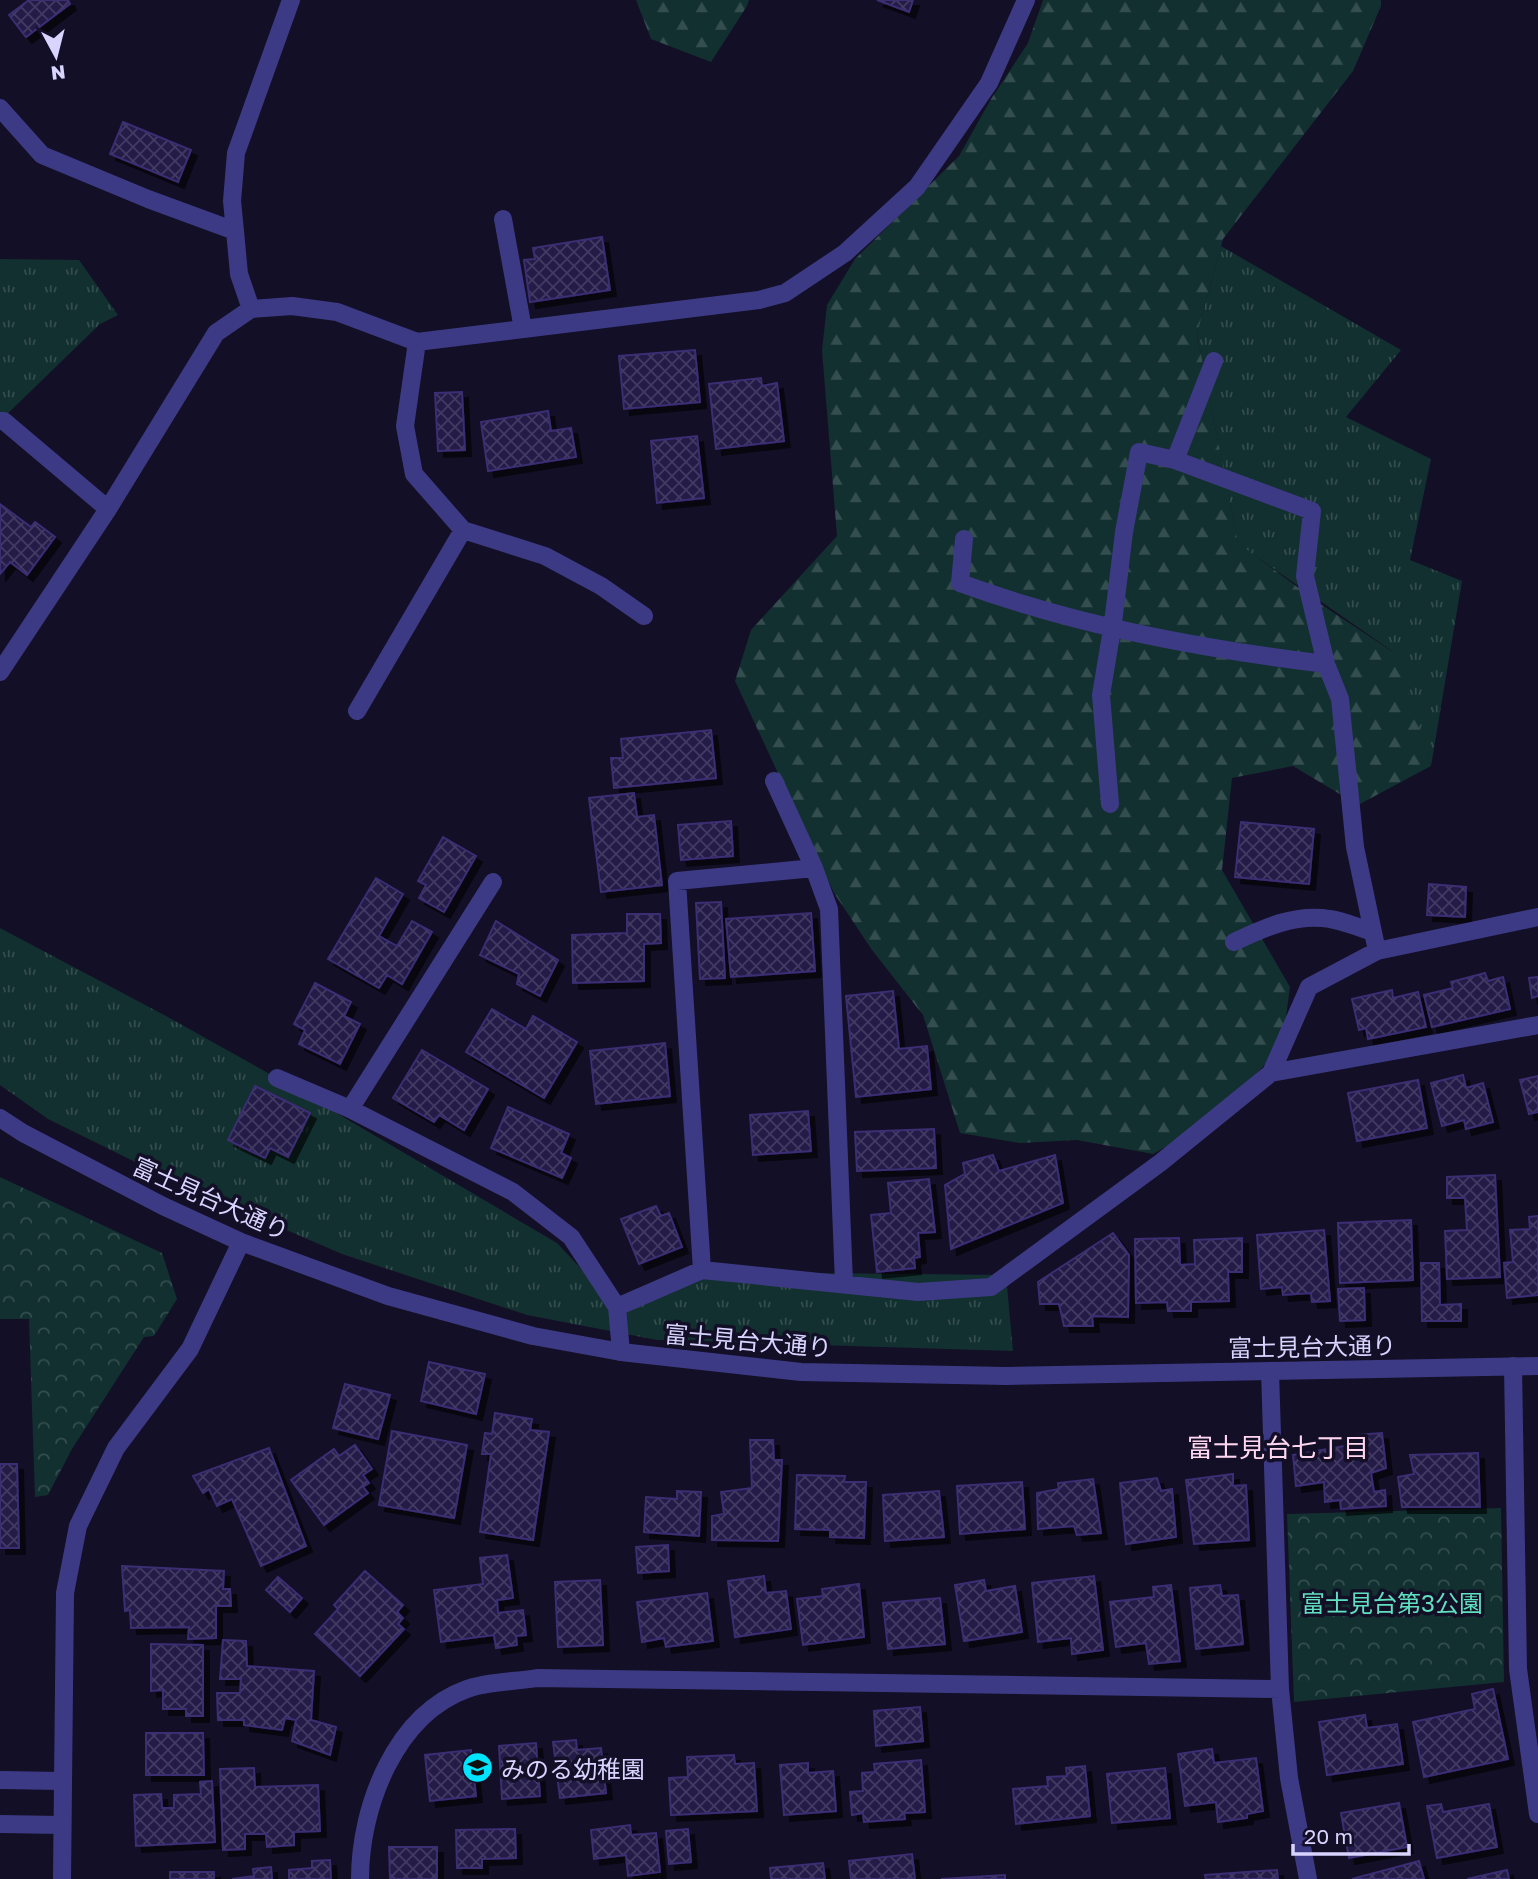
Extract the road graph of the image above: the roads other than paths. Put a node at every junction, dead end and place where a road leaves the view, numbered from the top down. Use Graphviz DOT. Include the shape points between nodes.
graph roads {
  1 [pos="291,0"];
  2 [pos="1026,0"];
  3 [pos="0,108"];
  4 [pos="503,219"];
  5 [pos="235,231"];
  6 [pos="251,309"];
  7 [pos="523,329"];
  8 [pos="417,342"];
  9 [pos="1214,361"];
  10 [pos="0,421"];
  11 [pos="1175,460"];
  12 [pos="108,509"];
  13 [pos="463,530"];
  14 [pos="964,539"];
  15 [pos="644,617"];
  16 [pos="1112,629"];
  17 [pos="1326,664"];
  18 [pos="0,672"];
  19 [pos="357,711"];
  20 [pos="774,781"];
  21 [pos="1110,804"];
  22 [pos="814,868"];
  23 [pos="493,882"];
  24 [pos="1538,917"];
  25 [pos="1373,932"];
  26 [pos="1234,942"];
  27 [pos="1377,951"];
  28 [pos="1538,1025"];
  29 [pos="1271,1073"];
  30 [pos="277,1079"];
  31 [pos="350,1109"];
  32 [pos="0,1118"];
  33 [pos="241,1242"];
  34 [pos="702,1270"];
  35 [pos="844,1283"];
  36 [pos="617,1307"];
  37 [pos="621,1352"];
  38 [pos="1513,1366"];
  39 [pos="1538,1366"];
  40 [pos="1270,1371"];
  41 [pos="1280,1689"];
  42 [pos="0,1780"];
  43 [pos="63,1781"];
  44 [pos="1538,1814"];
  45 [pos="0,1824"];
  46 [pos="62,1825"];
  47 [pos="62,1879"];
  48 [pos="360,1879"];
  49 [pos="1308,1879"];
  1 -- 5 [label="street" via="236,153"];
  2 -- 7 [label="street" via="989,83 917,187 845,253 785,293"];
  3 -- 5 [label="street" via="41,155"];
  4 -- 7 [label="street"];
  5 -- 6 [label="street" via="239,274"];
  6 -- 8 [label="street" via="292,306 337,312"];
  6 -- 12 [label="street" via="216,333"];
  7 -- 8 [label="street"];
  8 -- 13 [label="street" via="405,426 414,474"];
  9 -- 11 [label="street"];
  10 -- 12 [label="street"];
  11 -- 16 [label="street" via="1139,453"];
  11 -- 17 [label="street" via="1312,511 1305,576"];
  12 -- 18 [label="street"];
  13 -- 15 [label="street" via="545,556 601,586"];
  13 -- 19 [label="street"];
  14 -- 16 [label="street" via="960,583"];
  16 -- 17 [label="street"];
  16 -- 21 [label="street" via="1101,695"];
  17 -- 25 [label="street" via="1340,698 1355,847"];
  20 -- 22 [label="street"];
  22 -- 34 [label="street" via="677,881"];
  22 -- 35 [label="street" via="829,909"];
  23 -- 31 [label="street"];
  24 -- 27 [label="street"];
  25 -- 26 [label="street" via="1329,919 1307,919 1272,924"];
  25 -- 27 [label="street"];
  27 -- 29 [label="street" via="1309,987"];
  28 -- 29 [label="street"];
  29 -- 35 [label="street" via="1160,1163 991,1287 918,1292"];
  30 -- 31 [label="street"];
  31 -- 36 [label="street" via="513,1192 571,1237"];
  32 -- 33 [label="street, 富士見台大通り"];
  33 -- 37 [label="street, 富士見台大通り" via="388,1296 533,1336"];
  33 -- 43 [label="street" via="190,1349 116,1448 78,1526 65,1593"];
  34 -- 35 [label="street"];
  34 -- 36 [label="street"];
  36 -- 37 [label="street"];
  37 -- 40 [label="street, 富士見台大通り" via="801,1372 1006,1376"];
  38 -- 39 [label="street, 富士見台大通り"];
  38 -- 40 [label="street, 富士見台大通り"];
  38 -- 44 [label="street" via="1518,1669"];
  40 -- 41 [label="street"];
  41 -- 48 [label="street" via="537,1678 469,1688 437,1703 411,1726 387,1767 371,1807 360,1855"];
  41 -- 49 [label="street" via="1289,1779"];
  42 -- 43 [label="street"];
  43 -- 46 [label="street"];
  45 -- 46 [label="street"];
  46 -- 47 [label="street"];
}
